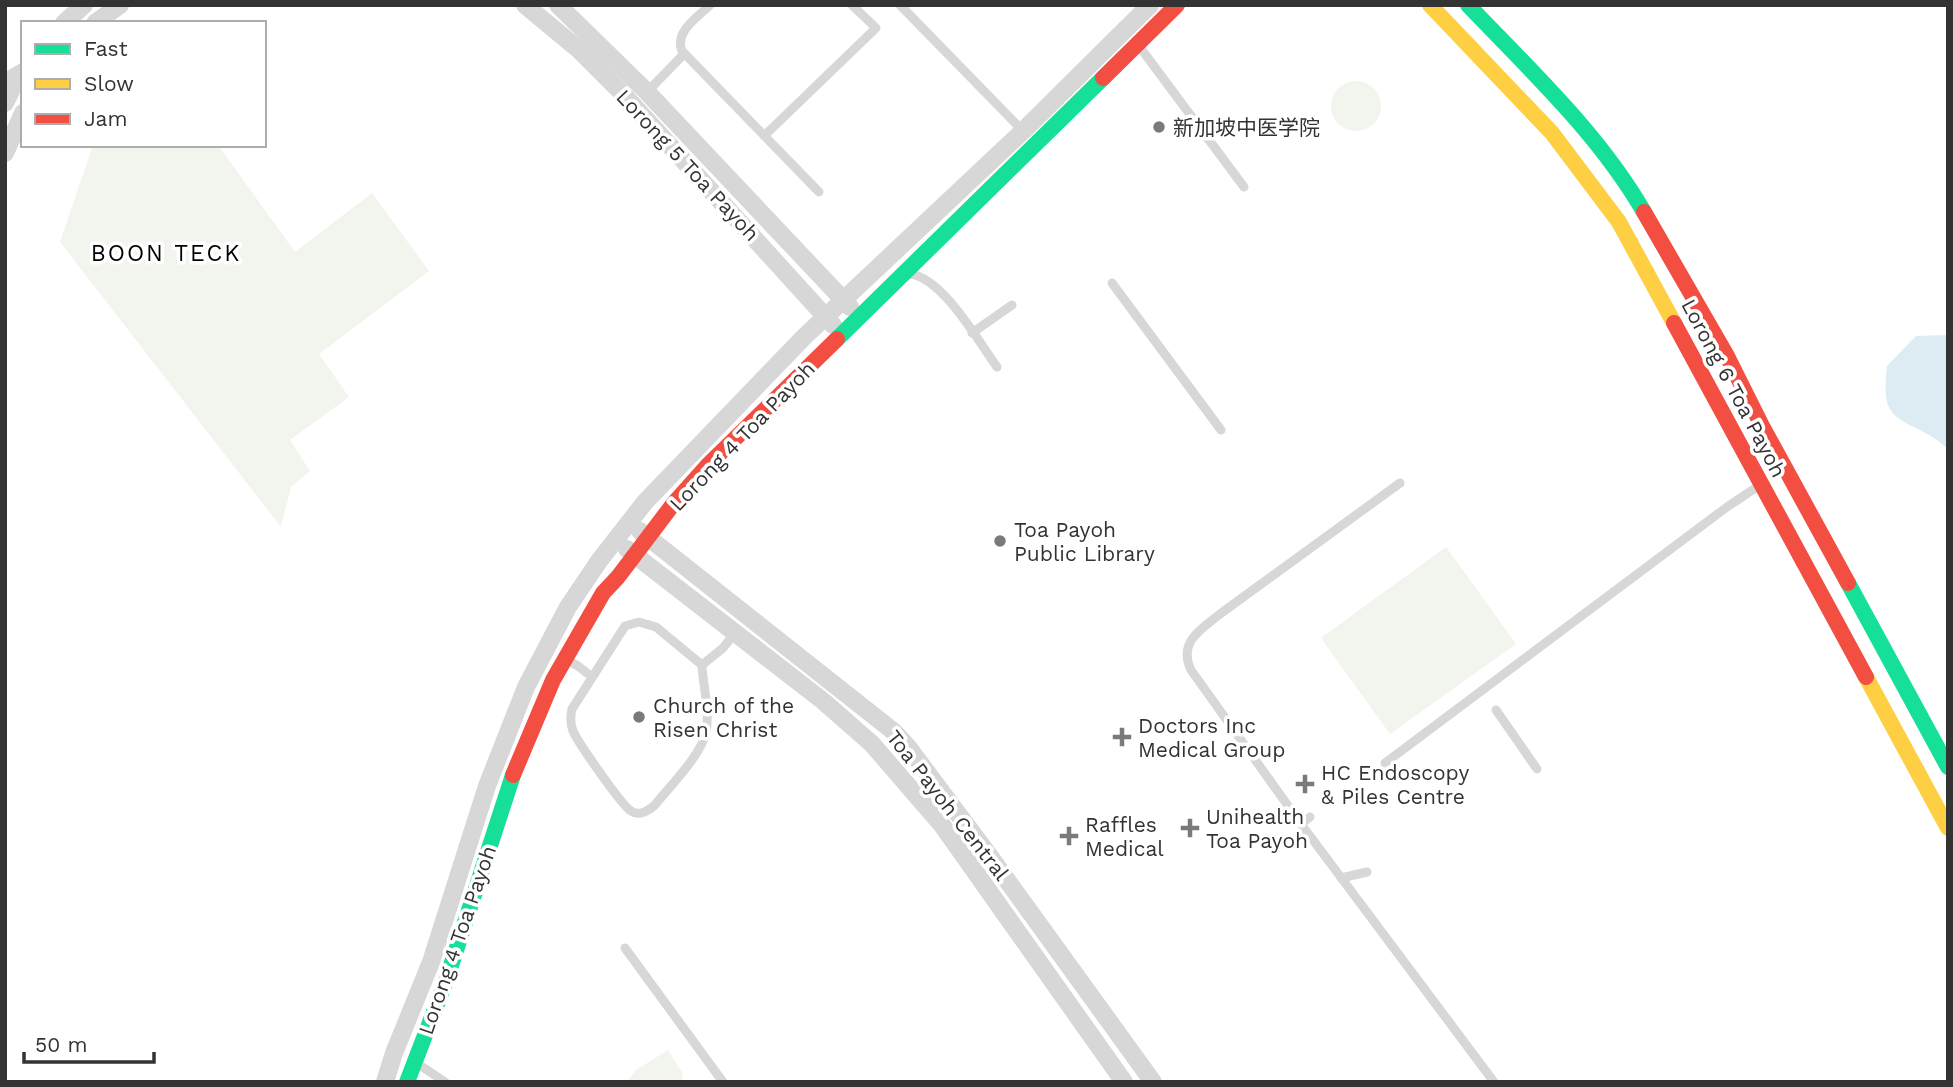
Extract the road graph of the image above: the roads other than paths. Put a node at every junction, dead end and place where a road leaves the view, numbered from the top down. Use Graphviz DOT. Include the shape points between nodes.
graph roads {
  1 [pos="84,5"];
  2 [pos="120,5"];
  3 [pos="525,5"];
  4 [pos="558,5"];
  5 [pos="710,5"];
  6 [pos="852,5"];
  7 [pos="900,5"];
  8 [pos="1150,5"];
  9 [pos="1177,5"];
  10 [pos="1430,5"];
  11 [pos="1468,5"];
  12 [pos="66,21"];
  13 [pos="98,21"];
  14 [pos="1138,45"];
  15 [pos="684,54"];
  16 [pos="21,73"];
  17 [pos="647,92"];
  18 [pos="13,99"];
  19 [pos="21,117"];
  20 [pos="1023,131"];
  21 [pos="764,136"];
  22 [pos="5,153"];
  23 [pos="1244,187"];
  24 [pos="819,192"];
  25 [pos="904,274"];
  26 [pos="1112,283"];
  27 [pos="844,299"];
  28 [pos="1012,305"];
  29 [pos="825,317"];
  30 [pos="860,317"];
  31 [pos="972,333"];
  32 [pos="842,334"];
  33 [pos="997,367"];
  34 [pos="1221,430"];
  35 [pos="1400,483"];
  36 [pos="1762,484"];
  37 [pos="630,522"];
  38 [pos="648,537"];
  39 [pos="616,540"];
  40 [pos="635,555"];
  41 [pos="734,634"];
  42 [pos="564,659"];
  43 [pos="702,665"];
  44 [pos="592,677"];
  45 [pos="1496,709"];
  46 [pos="1385,763"];
  47 [pos="1948,767"];
  48 [pos="1537,769"];
  49 [pos="1310,817"];
  50 [pos="1301,824"];
  51 [pos="1948,828"];
  52 [pos="1367,872"];
  53 [pos="1342,878"];
  54 [pos="625,948"];
  55 [pos="394,1054"];
  56 [pos="414,1062"];
  57 [pos="385,1082"];
  58 [pos="407,1082"];
  59 [pos="445,1082"];
  60 [pos="723,1082"];
  61 [pos="1124,1082"];
  62 [pos="1153,1082"];
  63 [pos="1494,1082"];
  1 -- 12 [label="street"];
  2 -- 13 [label="street"];
  3 -- 29 [label="street, Lorong 5 Toa Payoh" via="623,94"];
  4 -- 17 [label="street, Lorong 5 Toa Payoh"];
  5 -- 15 [label="lane" via="680,36"];
  6 -- 21 [label="lane" via="876,28"];
  7 -- 20 [label="lane"];
  8 -- 20 [label="street, Lorong 4 Toa Payoh"];
  9 -- 14 [label="main road, Lorong 4 Toa Payoh"];
  10 -- 36 [label="main road, Lorong 6 Toa Payoh" via="1552,133 1602,196"];
  11 -- 47 [label="main road, Lorong 6 Toa Payoh" via="1576,117 1624,178 1727,356"];
  14 -- 23 [label="lane"];
  14 -- 25 [label="main road, Lorong 4 Toa Payoh"];
  15 -- 17 [label="lane"];
  15 -- 21 [label="lane"];
  16 -- 18 [label="street" via="13,78"];
  17 -- 27 [label="street, Lorong 5 Toa Payoh"];
  19 -- 22 [label="street"];
  20 -- 27 [label="street, Lorong 4 Toa Payoh"];
  21 -- 24 [label="lane"];
  25 -- 30 [label="main road, Lorong 4 Toa Payoh"];
  25 -- 31 [label="lane" via="923,278 935,287"];
  26 -- 34 [label="lane"];
  27 -- 29 [label="street, Lorong 4 Toa Payoh"];
  27 -- 30 [label="street, Lorong 5 Toa Payoh"];
  28 -- 31 [label="lane"];
  29 -- 32 [label="street, Lorong 5 Toa Payoh"];
  29 -- 37 [label="street, Lorong 4 Toa Payoh" via="725,417"];
  30 -- 32 [label="main road, Lorong 4 Toa Payoh"];
  31 -- 33 [label="lane"];
  32 -- 38 [label="main road, Lorong 4 Toa Payoh" via="707,466"];
  35 -- 50 [label="lane" via="1249,591 1188,645 1185,658 1191,670"];
  36 -- 46 [label="lane"];
  36 -- 51 [label="main road, Lorong 6 Toa Payoh"];
  37 -- 38 [label="street, Toa Payoh Central"];
  37 -- 39 [label="street, Lorong 4 Toa Payoh"];
  38 -- 40 [label="main road, Lorong 4 Toa Payoh"];
  38 -- 62 [label="street, Toa Payoh Central" via="908,747"];
  39 -- 40 [label="street, Toa Payoh Central"];
  39 -- 55 [label="street, Lorong 4 Toa Payoh" via="568,607 526,687 486,786 431,962"];
  40 -- 41 [label="street, Toa Payoh Central"];
  40 -- 42 [label="main road, Lorong 4 Toa Payoh" via="603,593"];
  41 -- 43 [label="lane"];
  41 -- 61 [label="street, Toa Payoh Central" via="843,718 902,777 942,825"];
  42 -- 44 [label="lane"];
  42 -- 56 [label="main road, Lorong 4 Toa Payoh" via="512,778 447,978"];
  43 -- 44 [label="lane" via="656,626 639,622 625,626"];
  43 -- 44 [label="lane" via="703,740 655,805 640,813 631,811 574,733 572,709"];
  45 -- 48 [label="lane"];
  49 -- 50 [label="lane"];
  50 -- 53 [label="lane"];
  52 -- 53 [label="lane"];
  53 -- 63 [label="lane"];
  54 -- 60 [label="lane"];
  55 -- 56 [label="lane"];
  55 -- 57 [label="street, Lorong 4 Toa Payoh"];
  56 -- 58 [label="main road, Lorong 4 Toa Payoh"];
  56 -- 59 [label="lane"];
}
